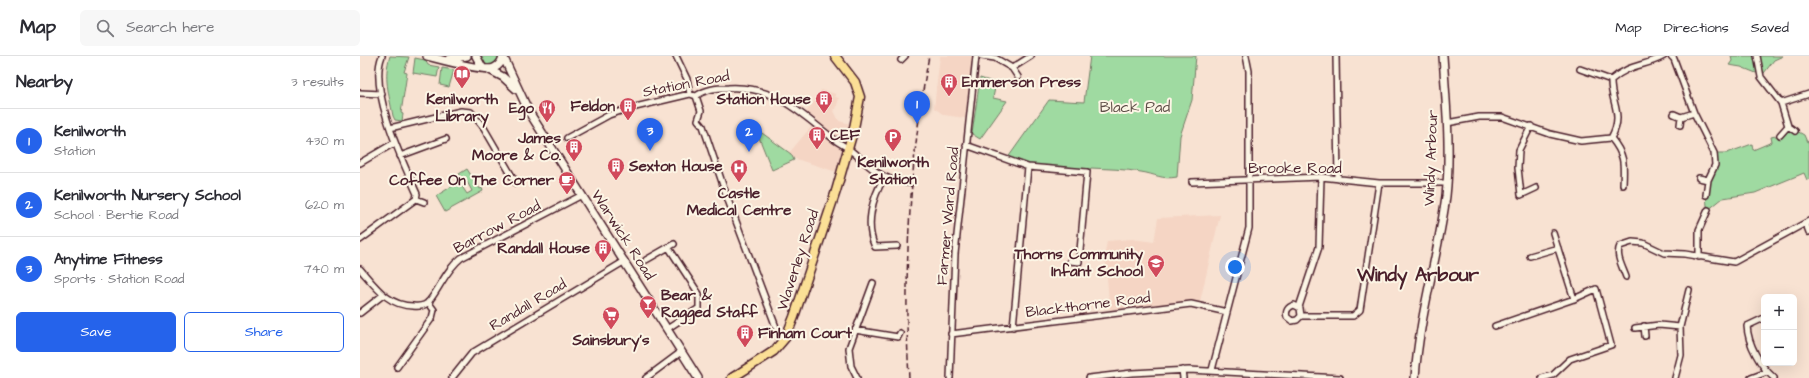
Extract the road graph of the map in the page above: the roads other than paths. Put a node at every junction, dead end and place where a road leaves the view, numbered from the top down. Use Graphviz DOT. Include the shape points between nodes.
graph roads {
  1 [pos="382,56"];
  2 [pos="427,56"];
  3 [pos="467,56"];
  4 [pos="476,56"];
  5 [pos="503,56"];
  6 [pos="676,56"];
  7 [pos="835,56"];
  8 [pos="976,56"];
  9 [pos="981,56"];
  10 [pos="1031,56"];
  11 [pos="1246,56"];
  12 [pos="1336,56"];
  13 [pos="1443,56"];
  14 [pos="1664,56"];
  15 [pos="1757,56"];
  16 [pos="1672,57"];
  17 [pos="442,59"];
  18 [pos="485,68"];
  19 [pos="1012,68"];
  20 [pos="1580,69"];
  21 [pos="1018,77"];
  22 [pos="1611,80"];
  23 [pos="518,91"];
  24 [pos="360,93"];
  25 [pos="382,94"];
  26 [pos="690,94"];
  27 [pos="1809,94"];
  28 [pos="696,96"];
  29 [pos="1781,103"];
  30 [pos="1694,113"];
  31 [pos="1674,114"];
  32 [pos="1681,117"];
  33 [pos="1447,123"];
  34 [pos="1680,125"];
  35 [pos="1531,126"];
  36 [pos="1788,126"];
  37 [pos="390,128"];
  38 [pos="1795,131"];
  39 [pos="1780,135"];
  40 [pos="567,138"];
  41 [pos="1611,138"];
  42 [pos="446,139"];
  43 [pos="394,143"];
  44 [pos="966,145"];
  45 [pos="849,148"];
  46 [pos="400,156"];
  47 [pos="360,163"];
  48 [pos="1028,167"];
  49 [pos="1321,177"];
  50 [pos="884,178"];
  51 [pos="1699,178"];
  52 [pos="1338,179"];
  53 [pos="1250,180"];
  54 [pos="1708,180"];
  55 [pos="1192,182"];
  56 [pos="516,183"];
  57 [pos="910,183"];
  58 [pos="1379,183"];
  59 [pos="1447,183"];
  60 [pos="1623,185"];
  61 [pos="1536,188"];
  62 [pos="582,195"];
  63 [pos="1706,195"];
  64 [pos="416,199"];
  65 [pos="424,202"];
  66 [pos="1708,210"];
  67 [pos="1808,223"];
  68 [pos="1809,232"];
  69 [pos="1553,233"];
  70 [pos="360,240"];
  71 [pos="674,244"];
  72 [pos="897,246"];
  73 [pos="669,248"];
  74 [pos="1558,248"];
  75 [pos="1530,256"];
  76 [pos="1699,257"];
  77 [pos="646,260"];
  78 [pos="625,261"];
  79 [pos="1070,261"];
  80 [pos="360,269"];
  81 [pos="1626,277"];
  82 [pos="873,283"];
  83 [pos="1689,290"];
  84 [pos="383,295"];
  85 [pos="1574,299"];
  86 [pos="428,302"];
  87 [pos="1299,307"];
  88 [pos="1227,312"];
  89 [pos="360,313"];
  90 [pos="1301,316"];
  91 [pos="1761,319"];
  92 [pos="1495,326"];
  93 [pos="1644,326"];
  94 [pos="1013,327"];
  95 [pos="1680,327"];
  96 [pos="1635,328"];
  97 [pos="667,329"];
  98 [pos="855,330"];
  99 [pos="900,333"];
  100 [pos="951,334"];
  101 [pos="1645,336"];
  102 [pos="782,343"];
  103 [pos="681,352"];
  104 [pos="397,367"];
  105 [pos="1182,370"];
  106 [pos="1212,370"];
  107 [pos="1767,372"];
  108 [pos="1277,376"];
  109 [pos="452,378"];
  110 [pos="646,378"];
  111 [pos="698,378"];
  112 [pos="732,378"];
  113 [pos="857,378"];
  114 [pos="950,378"];
  115 [pos="1089,378"];
  116 [pos="1183,378"];
  117 [pos="1340,378"];
  118 [pos="1415,378"];
  119 [pos="1542,378"];
  120 [pos="1675,378"];
  121 [pos="1751,378"];
  122 [pos="1774,378"];
  1 -- 25 [label="street" via="378,69"];
  2 -- 17 [label="main road"];
  3 -- 17 [label="main road"];
  4 -- 18 [label="main road"];
  5 -- 18 [label="main road" via="497,67"];
  5 -- 23 [label="main road"];
  6 -- 26 [label="street" via="687,78"];
  7 -- 45 [label="main road, Waverley Road" via="859,88 860,100"];
  8 -- 44 [label="street, Farmer Ward Road"];
  9 -- 19 [label="street" via="995,58"];
  10 -- 19 [label="street"];
  11 -- 53 [label="street" via="1249,71"];
  12 -- 52 [label="street"];
  13 -- 33 [label="main road, Windy Arbour"];
  14 -- 22 [label="street" via="1655,62 1635,65 1621,71"];
  15 -- 29 [label="street" via="1761,77"];
  16 -- 30 [label="street"];
  17 -- 18 [label="main road"];
  18 -- 23 [label="main road" via="503,77"];
  19 -- 21 [label="street"];
  20 -- 22 [label="street"];
  22 -- 41 [label="street" via="1617,128"];
  23 -- 62 [label="main road, Warwick Road"];
  24 -- 25 [label="street"];
  25 -- 37 [label="street"];
  26 -- 28 [label="street, Station Road"];
  26 -- 40 [label="street, Station Road" via="627,108"];
  27 -- 29 [label="street"];
  28 -- 45 [label="street, Station Road" via="703,91 722,88 745,87 762,91 797,110 839,144"];
  28 -- 102 [label="street" via="701,111 698,120 703,126"];
  29 -- 36 [label="street"];
  30 -- 32 [label="street"];
  30 -- 54 [label="street" via="1714,154 1715,165"];
  31 -- 32 [label="street"];
  32 -- 34 [label="street"];
  33 -- 35 [label="street" via="1479,117 1502,117"];
  33 -- 59 [label="main road, Windy Arbour"];
  35 -- 41 [label="street" via="1550,134 1581,141"];
  35 -- 61 [label="street" via="1519,150 1521,195"];
  36 -- 38 [label="street"];
  36 -- 39 [label="street"];
  37 -- 43 [label="street"];
  37 -- 56 [label="street" via="464,110 471,112"];
  41 -- 60 [label="street" via="1621,150 1624,162"];
  42 -- 46 [label="street"];
  43 -- 46 [label="street"];
  43 -- 47 [label="street"];
  44 -- 48 [label="street"];
  44 -- 100 [label="street, Farmer Ward Road" via="955,254"];
  45 -- 50 [label="street, Station Road"];
  45 -- 102 [label="main road, Waverley Road" via="794,317"];
  46 -- 64 [label="street" via="417,194"];
  48 -- 79 [label="street" via="1087,172 1081,262"];
  48 -- 94 [label="street"];
  49 -- 52 [label="street, Brooke Road"];
  49 -- 53 [label="street, Brooke Road"];
  49 -- 87 [label="street" via="1319,247"];
  50 -- 57 [label="street" via="892,182"];
  50 -- 72 [label="street" via="878,188 869,222 871,238 875,247"];
  51 -- 54 [label="street"];
  52 -- 58 [label="street, Brooke Road"];
  53 -- 55 [label="street, Brooke Road"];
  53 -- 88 [label="street" via="1249,228"];
  54 -- 63 [label="street"];
  58 -- 59 [label="street, Brooke Road"];
  58 -- 90 [label="street" via="1360,310 1353,316"];
  59 -- 118 [label="main road, Windy Arbour" via="1418,340"];
  62 -- 78 [label="main road, Warwick Road"];
  62 -- 86 [label="street, Barrow Road" via="461,258 451,267"];
  64 -- 65 [label="street"];
  64 -- 70 [label="street"];
  66 -- 76 [label="street" via="1699,230"];
  67 -- 68 [label="street"];
  67 -- 76 [label="street" via="1734,262"];
  69 -- 74 [label="street"];
  71 -- 73 [label="street"];
  73 -- 77 [label="street"];
  73 -- 97 [label="street" via="700,299 699,308"];
  74 -- 75 [label="street"];
  74 -- 85 [label="street"];
  76 -- 81 [label="street" via="1664,253 1643,243 1623,244 1618,249"];
  78 -- 97 [label="main road, Warwick Road"];
  78 -- 109 [label="street, Randall Road" via="472,353"];
  80 -- 84 [label="street"];
  82 -- 98 [label="street"];
  83 -- 95 [label="street"];
  84 -- 86 [label="street" via="398,304 421,306"];
  84 -- 89 [label="street"];
  85 -- 92 [label="street"];
  85 -- 119 [label="street" via="1596,289 1611,345 1570,359 1553,375"];
  86 -- 104 [label="street" via="434,310 432,318"];
  87 -- 90 [label="street"];
  87 -- 90 [label="street" via="1291,306 1286,314 1292,321"];
  88 -- 94 [label="street, Blackthorne Road" via="1191,304"];
  88 -- 106 [label="street"];
  91 -- 107 [label="street" via="1747,326 1748,337"];
  93 -- 95 [label="street"];
  93 -- 96 [label="street"];
  93 -- 101 [label="street"];
  94 -- 100 [label="street, Blackthorne Road"];
  95 -- 120 [label="street" via="1681,355"];
  97 -- 103 [label="main road, Warwick Road"];
  98 -- 99 [label="street" via="898,337"];
  98 -- 113 [label="street" via="849,348"];
  100 -- 114 [label="street, Farmer Ward Road"];
  102 -- 112 [label="main road, Waverley Road"];
  103 -- 110 [label="street"];
  103 -- 111 [label="main road, Warwick Road"];
  105 -- 106 [label="street"];
  105 -- 115 [label="street"];
  105 -- 116 [label="street"];
  106 -- 108 [label="street"];
  107 -- 121 [label="street"];
  107 -- 122 [label="street"];
  108 -- 117 [label="street"];
}
